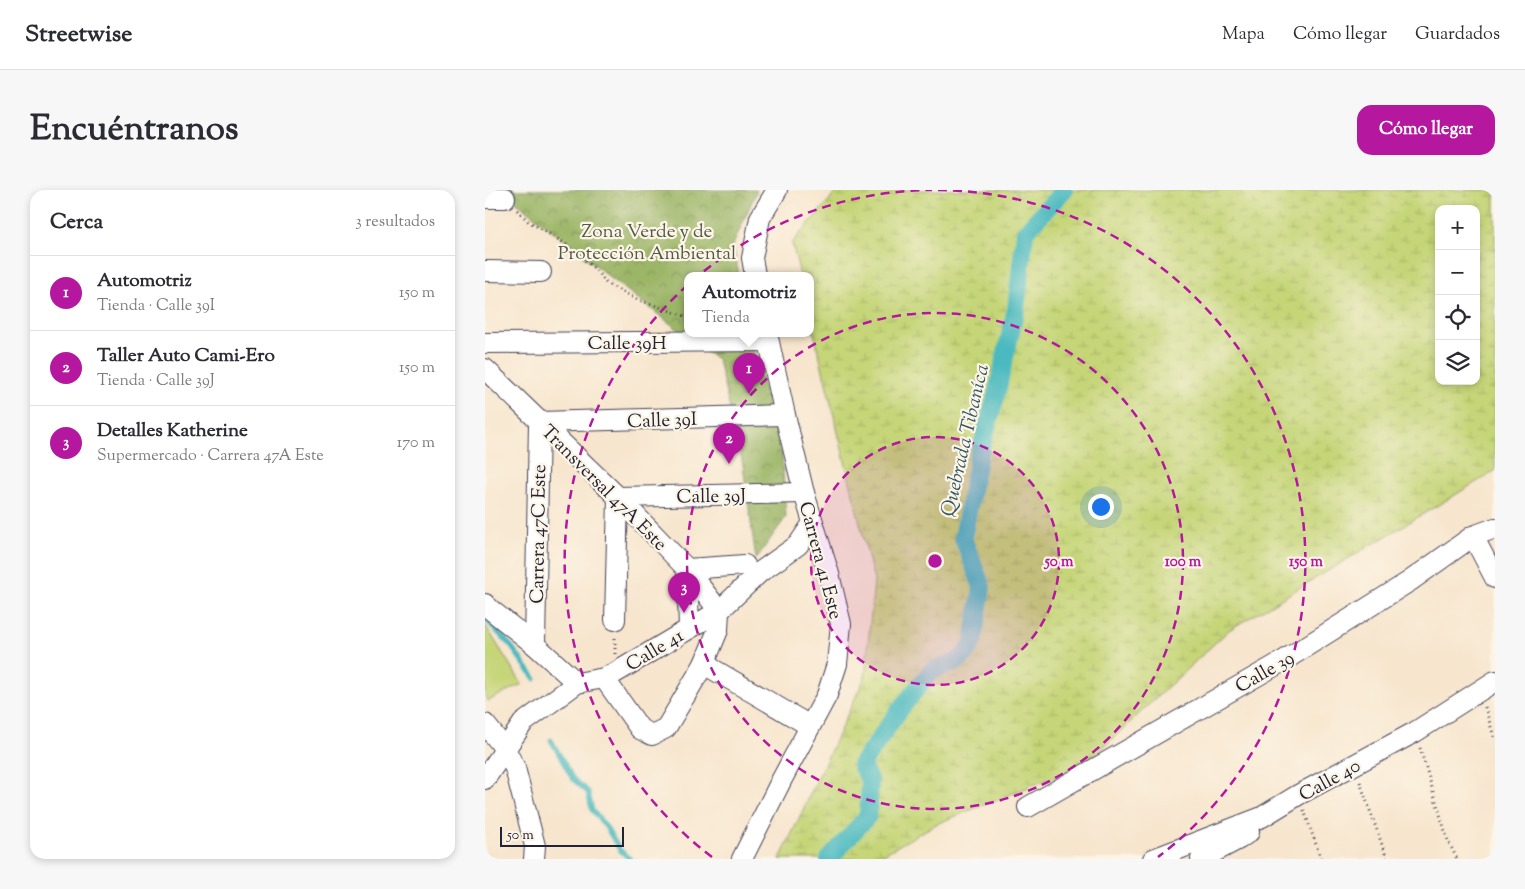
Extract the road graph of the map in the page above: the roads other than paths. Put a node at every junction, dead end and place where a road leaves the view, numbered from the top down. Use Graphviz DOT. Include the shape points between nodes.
graph roads {
  1 [pos="777,190"];
  2 [pos="485,198"];
  3 [pos="505,198"];
  4 [pos="753,267"];
  5 [pos="485,271"];
  6 [pos="541,272"];
  7 [pos="767,337"];
  8 [pos="485,342"];
  9 [pos="485,369"];
  10 [pos="785,415"];
  11 [pos="539,422"];
  12 [pos="804,493"];
  13 [pos="618,497"];
  14 [pos="813,523"];
  15 [pos="1495,528"];
  16 [pos="1473,536"];
  17 [pos="745,565"];
  18 [pos="687,569"];
  19 [pos="1495,578"];
  20 [pos="485,604"];
  21 [pos="719,610"];
  22 [pos="615,620"];
  23 [pos="689,628"];
  24 [pos="535,645"];
  25 [pos="703,664"];
  26 [pos="609,675"];
  27 [pos="577,683"];
  28 [pos="1487,686"];
  29 [pos="485,724"];
  30 [pos="810,726"];
  31 [pos="505,749"];
  32 [pos="485,755"];
  33 [pos="485,779"];
  34 [pos="1028,807"];
  35 [pos="1262,817"];
  36 [pos="534,853"];
  37 [pos="742,859"];
  38 [pos="1153,859"];
  39 [pos="1201,859"];
  1 -- 4 [label="street" via="760,218"];
  2 -- 3 [label="street"];
  5 -- 6 [label="street"];
  7 -- 8 [label="street, Calle 39H"];
  7 -- 10 [label="street, Carrera 41 Este"];
  9 -- 11 [label="street, Transversal 47A Este"];
  10 -- 11 [label="street, Calle 39I"];
  10 -- 12 [label="street, Carrera 41 Este"];
  11 -- 13 [label="street, Transversal 47A Este"];
  11 -- 24 [label="street, Carrera 47C Este"];
  12 -- 13 [label="street, Calle 39J"];
  12 -- 14 [label="street, Carrera 41 Este"];
  13 -- 18 [label="street, Transversal 47A Este"];
  13 -- 22 [label="street"];
  14 -- 21 [label="street, Calle 41" via="797,545 760,572"];
  14 -- 30 [label="street, Carrera 41 Este" via="841,624 837,664 827,695"];
  15 -- 16 [label="street, Calle 39"];
  16 -- 19 [label="street"];
  16 -- 34 [label="street, Calle 39" via="1283,661"];
  17 -- 18 [label="street"];
  18 -- 21 [label="street, Transversal 47A Este"];
  18 -- 23 [label="street"];
  20 -- 24 [label="street"];
  21 -- 23 [label="street, Calle 41"];
  21 -- 25 [label="street" via="718,630"];
  23 -- 26 [label="street, Calle 41"];
  24 -- 27 [label="street"];
  25 -- 26 [label="street" via="666,728 652,735 640,729"];
  25 -- 30 [label="street"];
  26 -- 27 [label="street, Calle 41"];
  27 -- 31 [label="street" via="523,723"];
  28 -- 35 [label="street, Calle 40" via="1415,732"];
  29 -- 31 [label="street"];
  30 -- 37 [label="street, Carrera 41 Este"];
  31 -- 32 [label="street"];
  31 -- 33 [label="street"];
  31 -- 36 [label="street" via="515,768"];
  35 -- 38 [label="street, Calle 40"];
  35 -- 39 [label="street" via="1239,839"];
}
